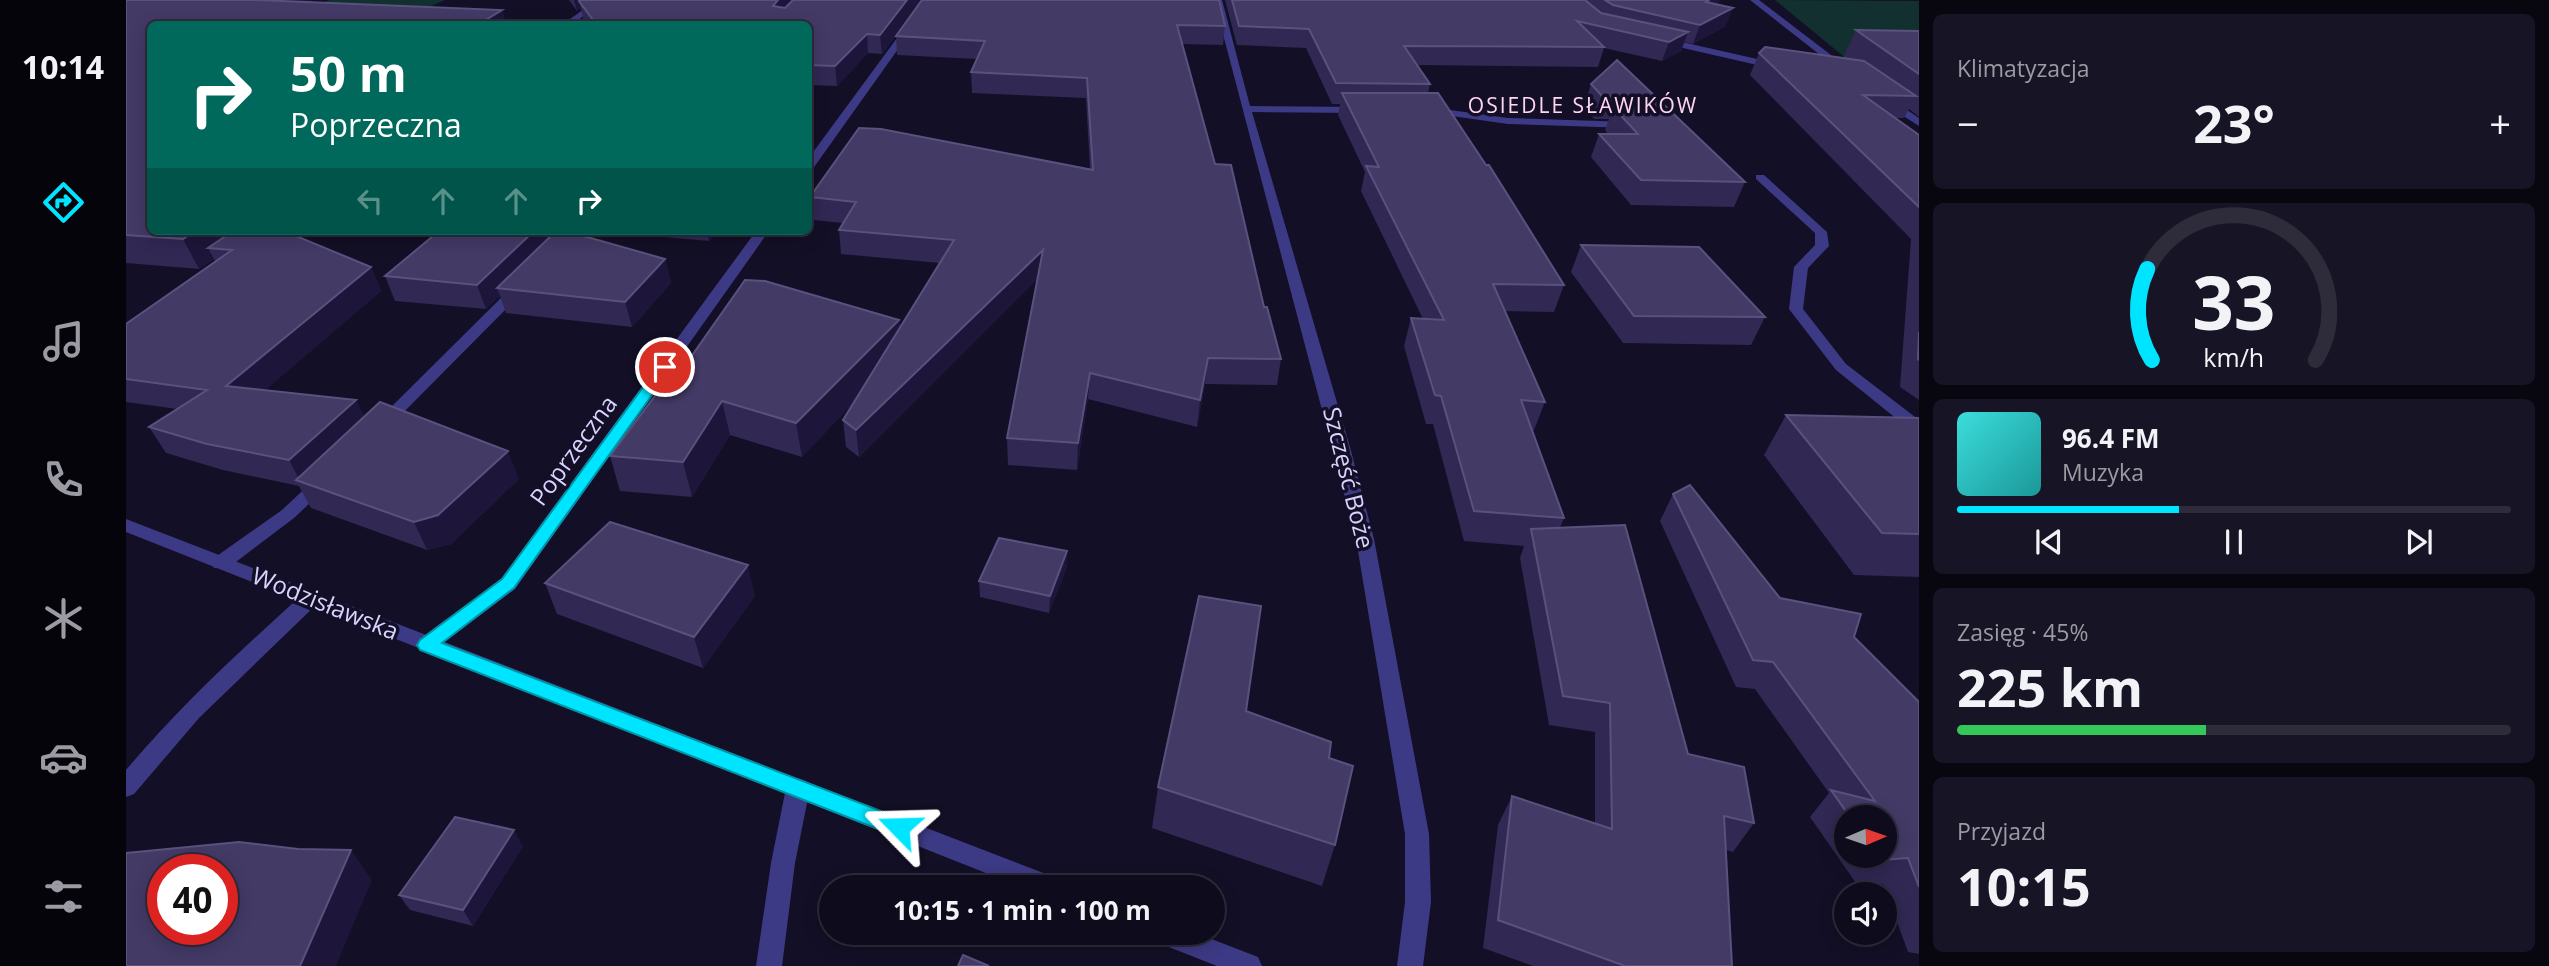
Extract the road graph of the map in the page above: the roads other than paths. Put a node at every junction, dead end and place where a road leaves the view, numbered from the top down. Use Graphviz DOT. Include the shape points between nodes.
graph roads {
  1 [pos="603,0"];
  2 [pos="929,0"];
  3 [pos="1218,0"];
  4 [pos="1754,0"];
  5 [pos="572,21"];
  6 [pos="1651,38"];
  7 [pos="1796,70"];
  8 [pos="1836,76"];
  9 [pos="1882,97"];
  10 [pos="1246,109"];
  11 [pos="1378,110"];
  12 [pos="1420,110"];
  13 [pos="1919,123"];
  14 [pos="1636,126"];
  15 [pos="812,162"];
  16 [pos="1760,177"];
  17 [pos="760,235"];
  18 [pos="528,279"];
  19 [pos="1919,428"];
  20 [pos="370,438"];
  21 [pos="339,467"];
  22 [pos="126,524"];
  23 [pos="221,563"];
  24 [pos="311,598"];
  25 [pos="427,645"];
  26 [pos="126,787"];
  27 [pos="798,788"];
  28 [pos="1019,875"];
  29 [pos="1196,945"];
  30 [pos="769,966"];
  31 [pos="1249,966"];
  32 [pos="1410,966"];
  1 -- 5 [label="street"];
  2 -- 15 [label="street"];
  3 -- 10 [label="street, Szczęść Boże"];
  4 -- 8 [label="street" via="1856,77"];
  6 -- 7 [label="street"];
  9 -- 13 [label="street"];
  10 -- 11 [label="street"];
  10 -- 32 [label="street, Szczęść Boże" via="1365,539 1417,834 1418,902"];
  12 -- 14 [label="street" via="1508,121"];
  16 -- 19 [label="street" via="1821,232 1822,246 1801,267 1796,309 1841,367"];
  17 -- 25 [label="street, Poprzeczna" via="508,584"];
  18 -- 20 [label="street"];
  21 -- 23 [label="street" via="288,514"];
  22 -- 23 [label="street, Wodzisławska"];
  23 -- 24 [label="street, Wodzisławska"];
  24 -- 25 [label="street, Wodzisławska"];
  24 -- 26 [label="street" via="190,711"];
  25 -- 27 [label="street, Wodzisławska"];
  27 -- 28 [label="street, Wodzisławska"];
  27 -- 30 [label="street"];
  29 -- 31 [label="street"];
}
